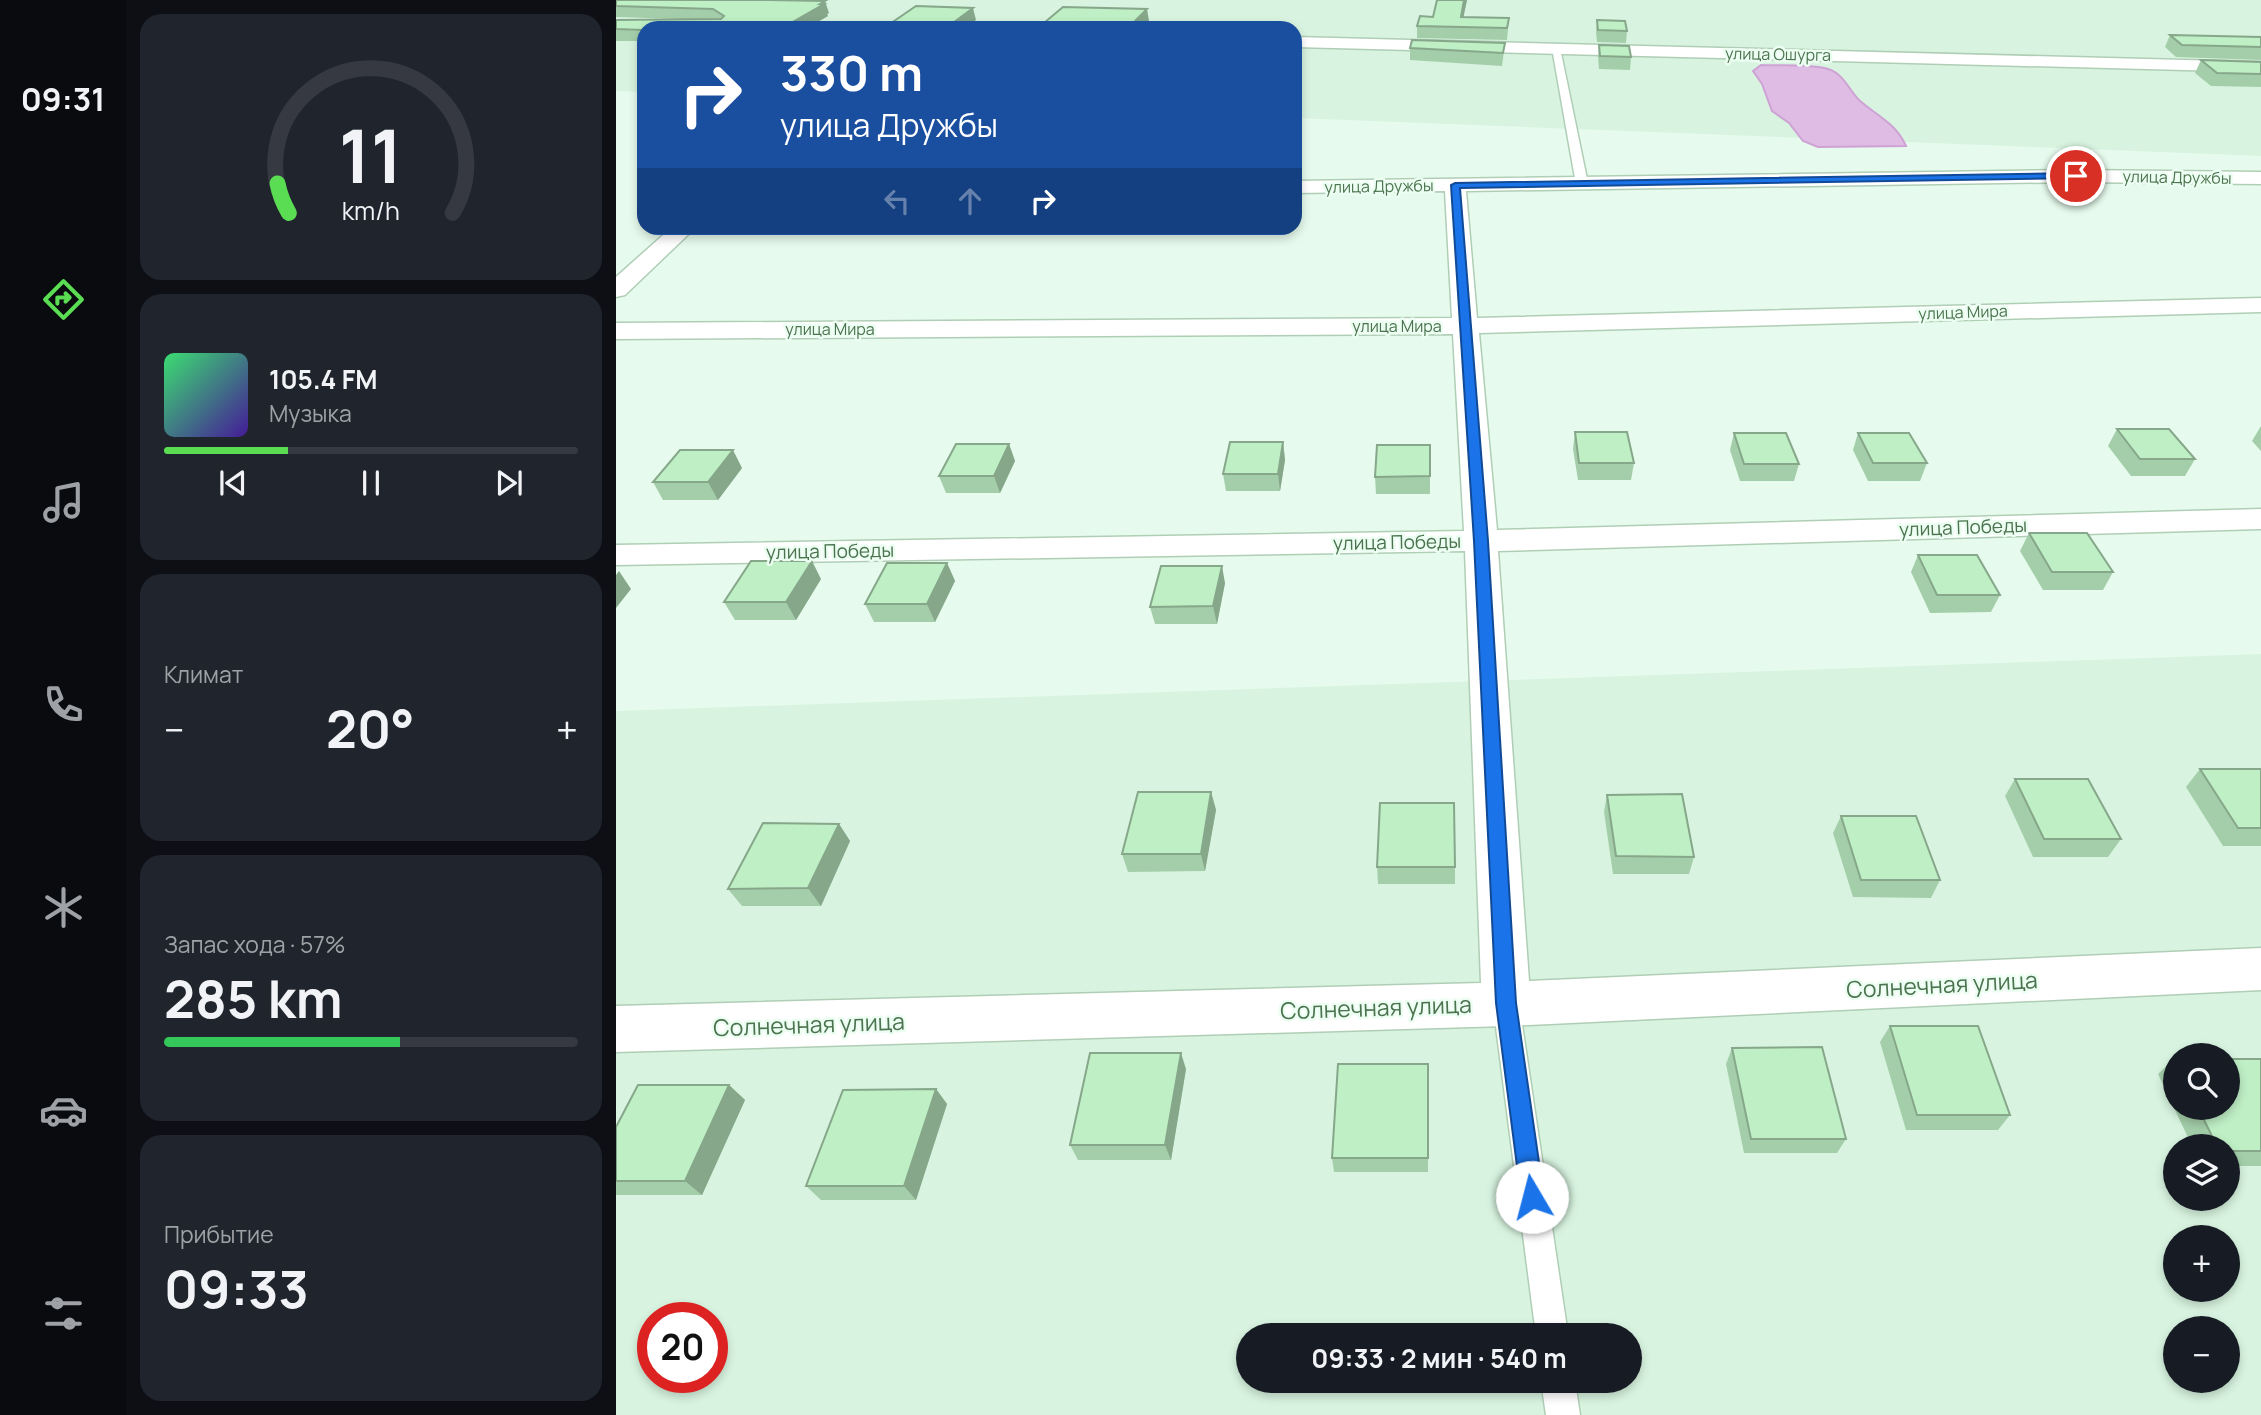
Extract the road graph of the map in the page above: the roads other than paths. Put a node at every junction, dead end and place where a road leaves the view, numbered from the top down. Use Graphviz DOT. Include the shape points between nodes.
graph roads {
  1 [pos="1302,42"];
  2 [pos="1556,48"];
  3 [pos="2261,67"];
  4 [pos="2261,178"];
  5 [pos="1582,184"];
  6 [pos="1455,185"];
  7 [pos="1302,187"];
  8 [pos="676,235"];
  9 [pos="616,290"];
  10 [pos="2261,305"];
  11 [pos="1466,326"];
  12 [pos="616,331"];
  13 [pos="2261,519"];
  14 [pos="1481,541"];
  15 [pos="616,555"];
  16 [pos="2261,969"];
  17 [pos="1506,1003"];
  18 [pos="616,1029"];
  19 [pos="1550,1323"];
  20 [pos="1560,1393"];
  21 [pos="1563,1415"];
  1 -- 2 [label="street, улица Ошурга"];
  2 -- 3 [label="street, улица Ошурга"];
  2 -- 5 [label="lane"];
  4 -- 5 [label="street, улица Дружбы" via="2076,176"];
  5 -- 6 [label="street, улица Дружбы"];
  6 -- 7 [label="street, улица Дружбы"];
  6 -- 11 [label="street"];
  8 -- 9 [label="street"];
  10 -- 11 [label="street, улица Мира"];
  11 -- 12 [label="street, улица Мира"];
  11 -- 14 [label="street"];
  13 -- 14 [label="street, улица Победы"];
  14 -- 15 [label="street, улица Победы"];
  14 -- 17 [label="street"];
  16 -- 17 [label="street, Солнечная улица"];
  17 -- 18 [label="street, Солнечная улица"];
  17 -- 19 [label="lane"];
  20 -- 21 [label="lane"];
}
